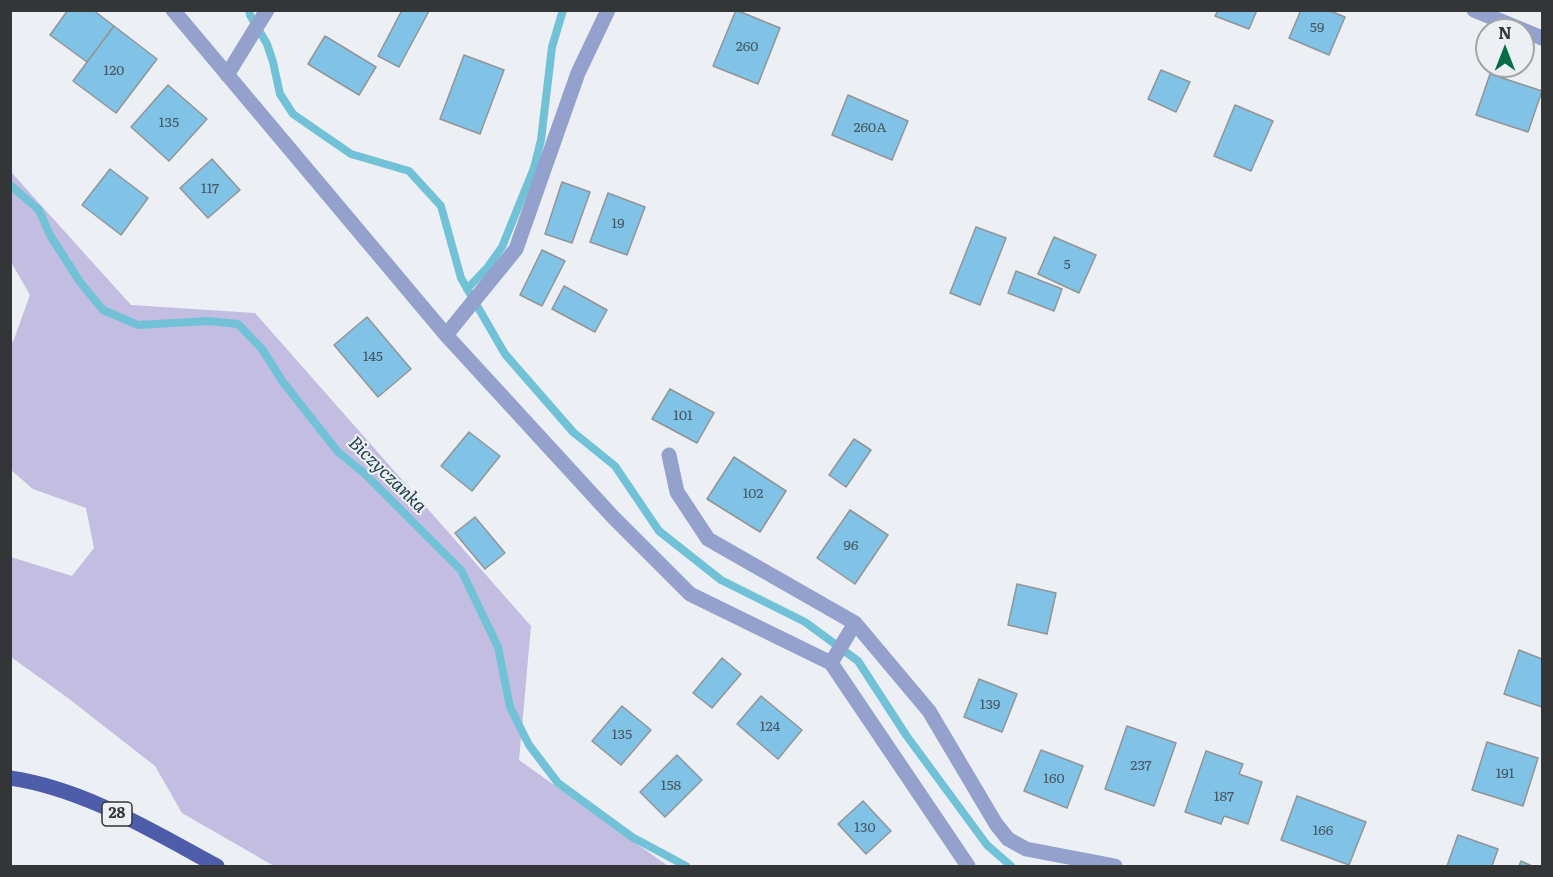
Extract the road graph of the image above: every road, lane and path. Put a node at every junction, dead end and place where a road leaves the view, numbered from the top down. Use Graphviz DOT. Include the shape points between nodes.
graph roads {
  1 [pos="173,10"];
  2 [pos="267,10"];
  3 [pos="608,10"];
  4 [pos="1473,10"];
  5 [pos="1542,38"];
  6 [pos="227,75"];
  7 [pos="446,335"];
  8 [pos="669,455"];
  9 [pos="855,622"];
  10 [pos="831,663"];
  11 [pos="10,778"];
  12 [pos="967,866"];
  13 [pos="217,867"];
  14 [pos="1115,867"];
  1 -- 6 [label="street"];
  2 -- 6 [label="street"];
  3 -- 7 [label="street" via="578,73 516,249"];
  4 -- 5 [label="street"];
  6 -- 7 [label="street"];
  7 -- 10 [label="street" via="613,518 690,594"];
  8 -- 9 [label="street" via="676,492 708,539"];
  9 -- 10 [label="street"];
  9 -- 14 [label="street" via="928,711 1008,839 1026,849"];
  10 -- 12 [label="street"];
  11 -- 13 [label="main road, 28" via="65,792 108,809"];
}
